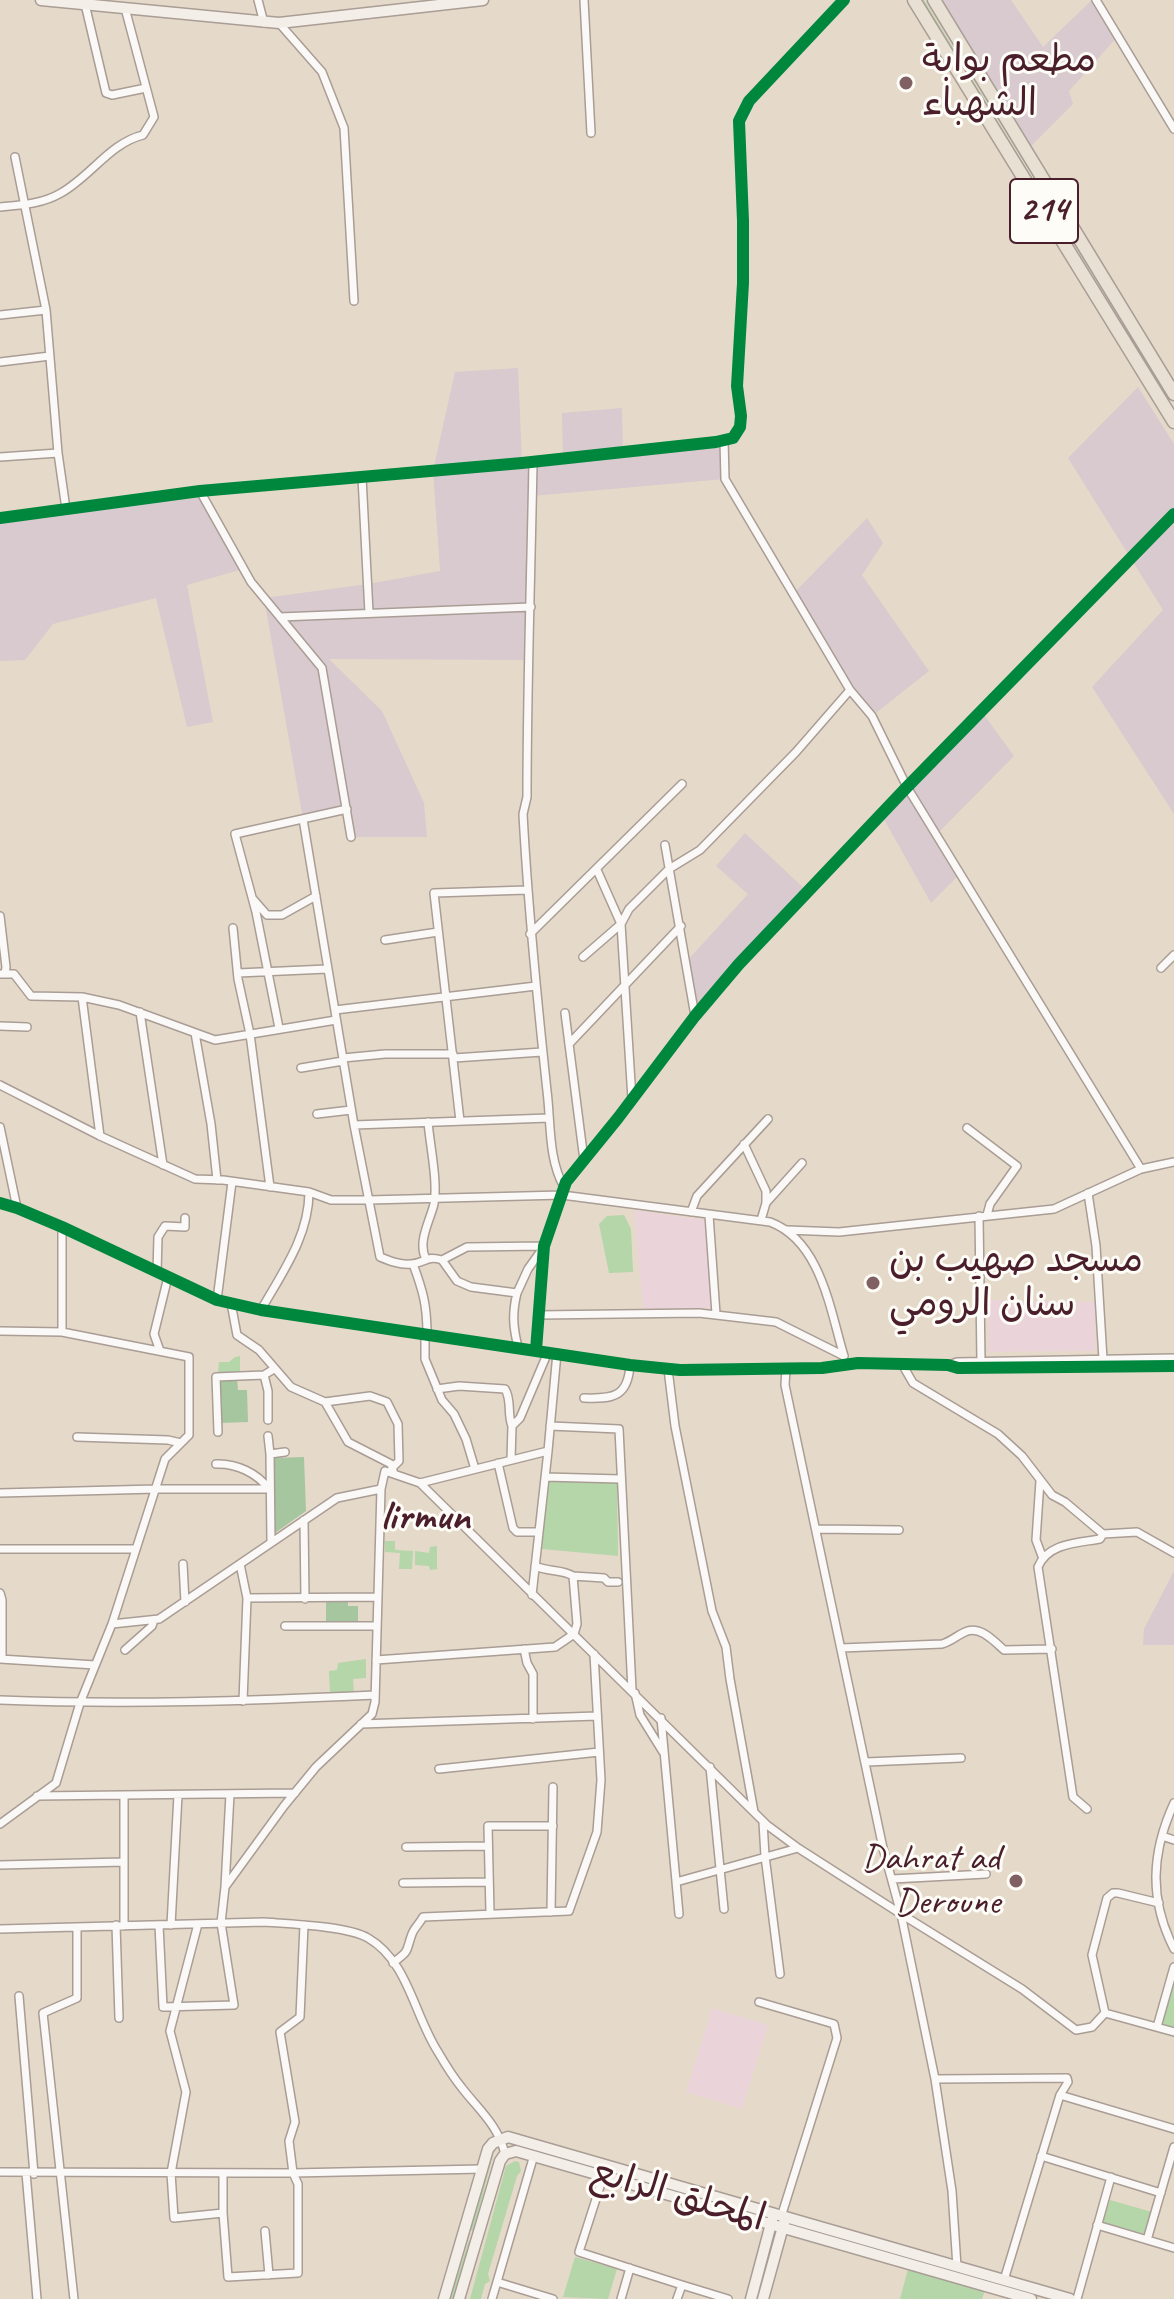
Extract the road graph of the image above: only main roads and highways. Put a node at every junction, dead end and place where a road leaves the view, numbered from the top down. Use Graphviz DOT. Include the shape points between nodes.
graph roads {
  1 [pos="41,0"];
  2 [pos="483,0"];
  3 [pos="914,0"];
  4 [pos="934,0"];
  5 [pos="1174,394"];
  6 [pos="1174,422"];
  7 [pos="779,2220"];
  8 [pos="464,2232"];
  9 [pos="478,2236"];
  10 [pos="998,2289"];
  11 [pos="444,2299"];
  12 [pos="459,2299"];
  13 [pos="751,2299"];
  14 [pos="763,2299"];
  15 [pos="1031,2299"];
  16 [pos="1070,2299"];
  1 -- 2 [label="main road" via="264,23"];
  3 -- 6 [label="highway, 214"];
  4 -- 5 [label="highway, 214"];
  7 -- 8 [label="main road" via="502,2138 488,2149"];
  7 -- 9 [label="main road, المحلق الرابع" via="516,2151 500,2161"];
  7 -- 10 [label="main road, المحلق الرابع"];
  7 -- 10 [label="main road" via="957,2267"];
  7 -- 13 [label="main road"];
  7 -- 14 [label="main road"];
  8 -- 9 [label="main road"];
  8 -- 11 [label="main road"];
  9 -- 12 [label="main road"];
  10 -- 15 [label="main road"];
  10 -- 16 [label="main road"];
}
